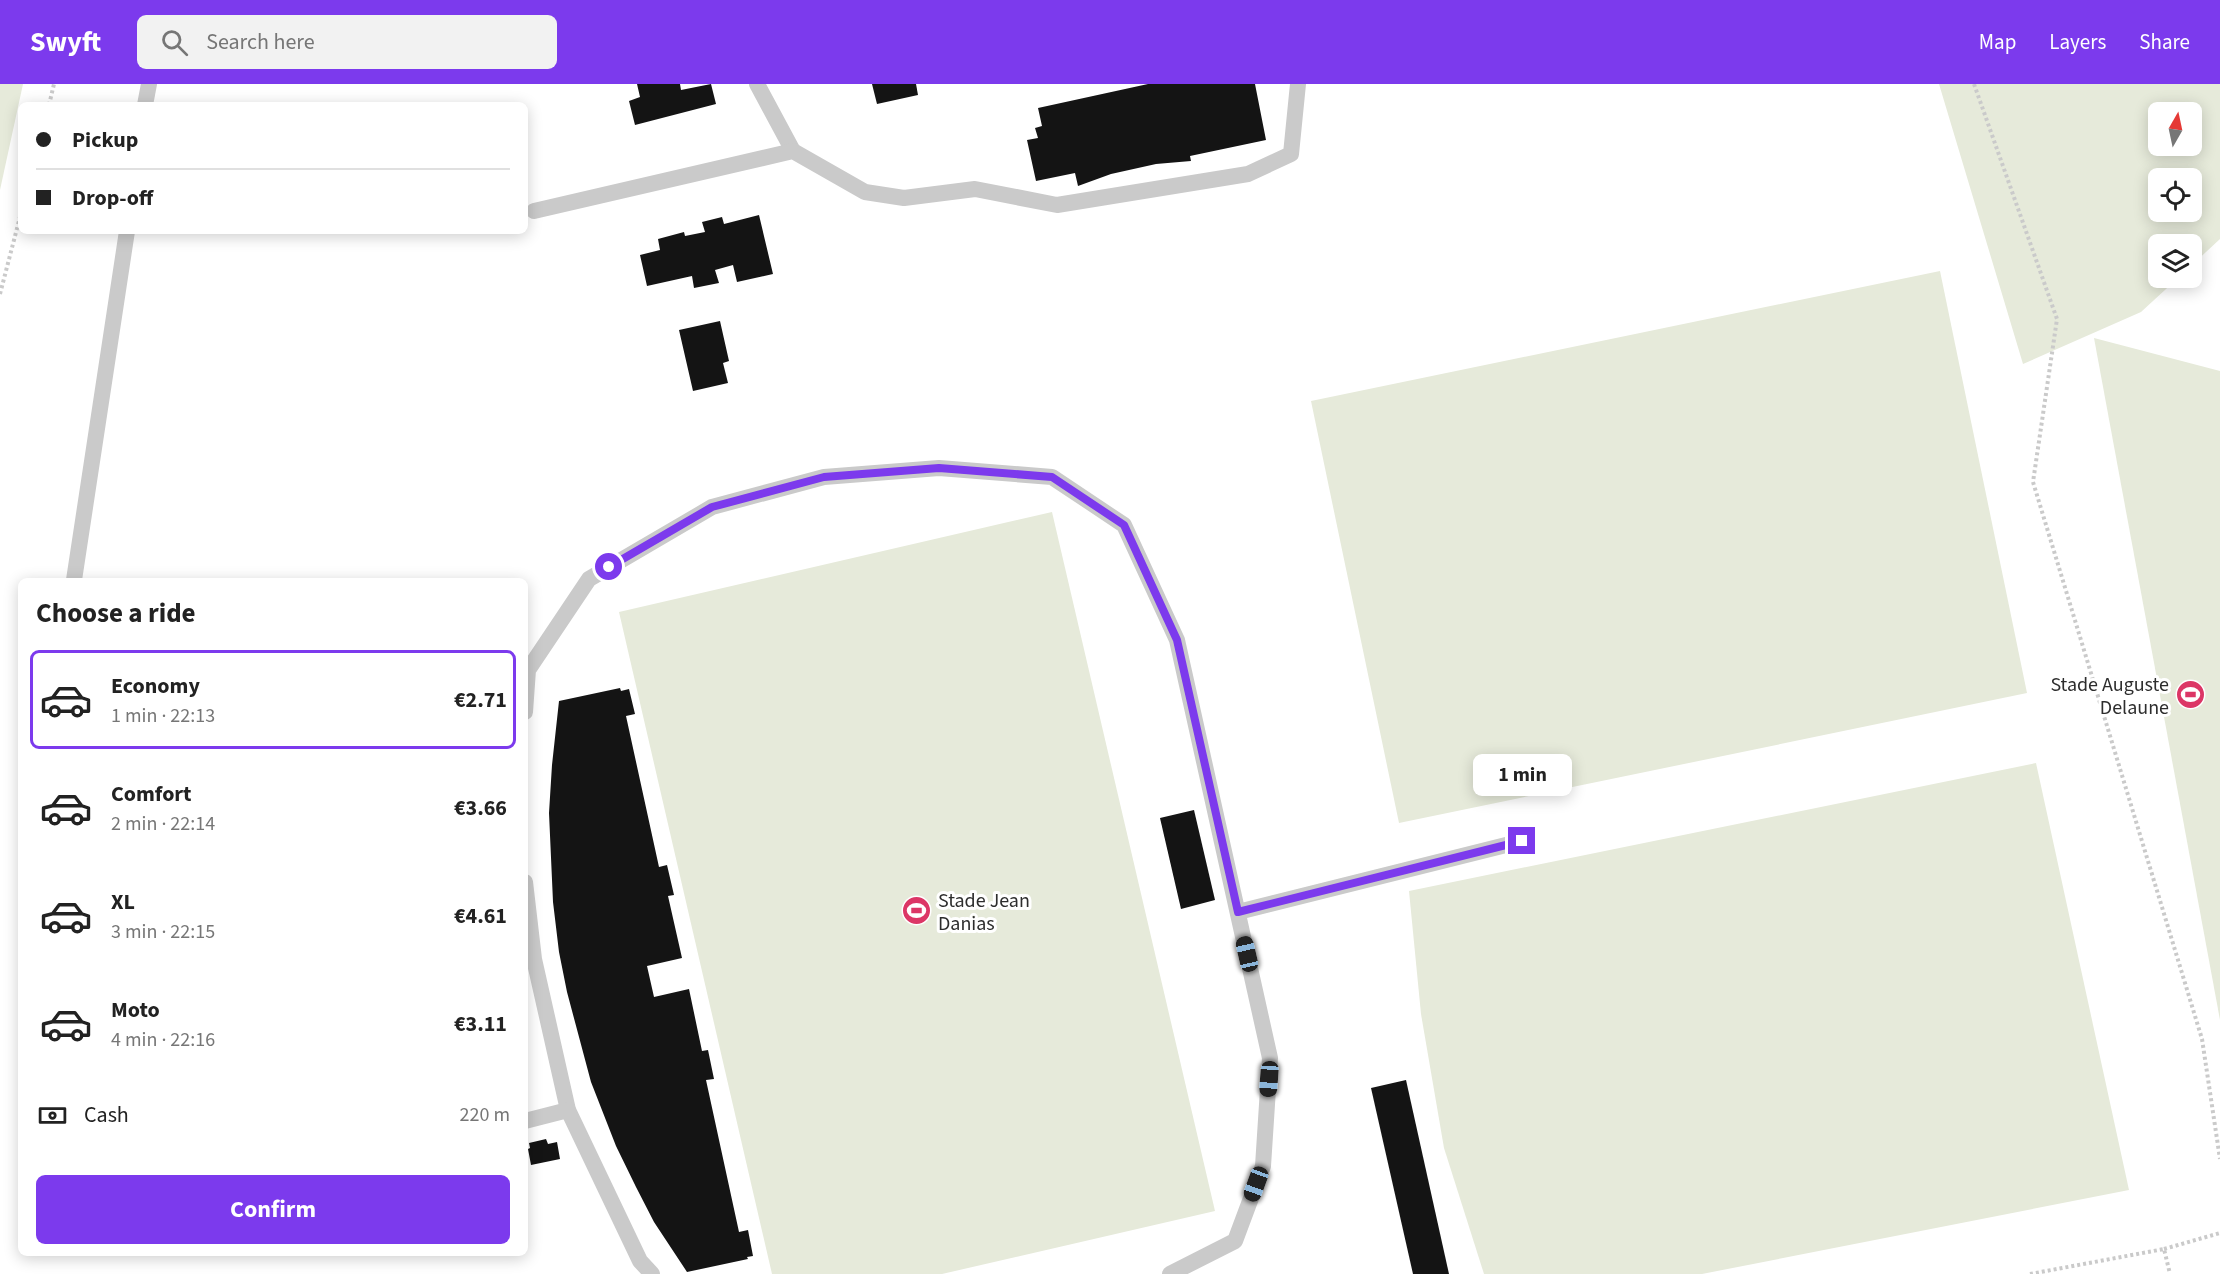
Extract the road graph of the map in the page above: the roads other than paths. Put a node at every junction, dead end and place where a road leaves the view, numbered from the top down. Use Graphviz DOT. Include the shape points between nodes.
graph roads {
  1 [pos="149,84"];
  2 [pos="757,84"];
  3 [pos="1298,84"];
  4 [pos="146,102"];
  5 [pos="793,151"];
  6 [pos="534,211"];
  7 [pos="126,234"];
  8 [pos="74,578"];
  9 [pos="528,670"];
  10 [pos="1522,841"];
  11 [pos="528,908"];
  12 [pos="1238,912"];
  13 [pos="568,1110"];
  14 [pos="528,1120"];
  15 [pos="652,1274"];
  16 [pos="1170,1274"];
  1 -- 4 [label="lane"];
  2 -- 5 [label="lane"];
  3 -- 5 [label="lane" via="1291,154 1248,174 1058,206 975,189 904,198 865,192"];
  5 -- 6 [label="lane"];
  7 -- 8 [label="lane"];
  9 -- 12 [label="lane" via="589,579 712,507 824,477 939,468 1052,477 1124,525 1177,640"];
  10 -- 12 [label="lane"];
  11 -- 13 [label="lane" via="534,959"];
  12 -- 16 [label="lane" via="1270,1058 1263,1166 1235,1241"];
  13 -- 14 [label="lane"];
  13 -- 15 [label="lane" via="640,1261"];
}
